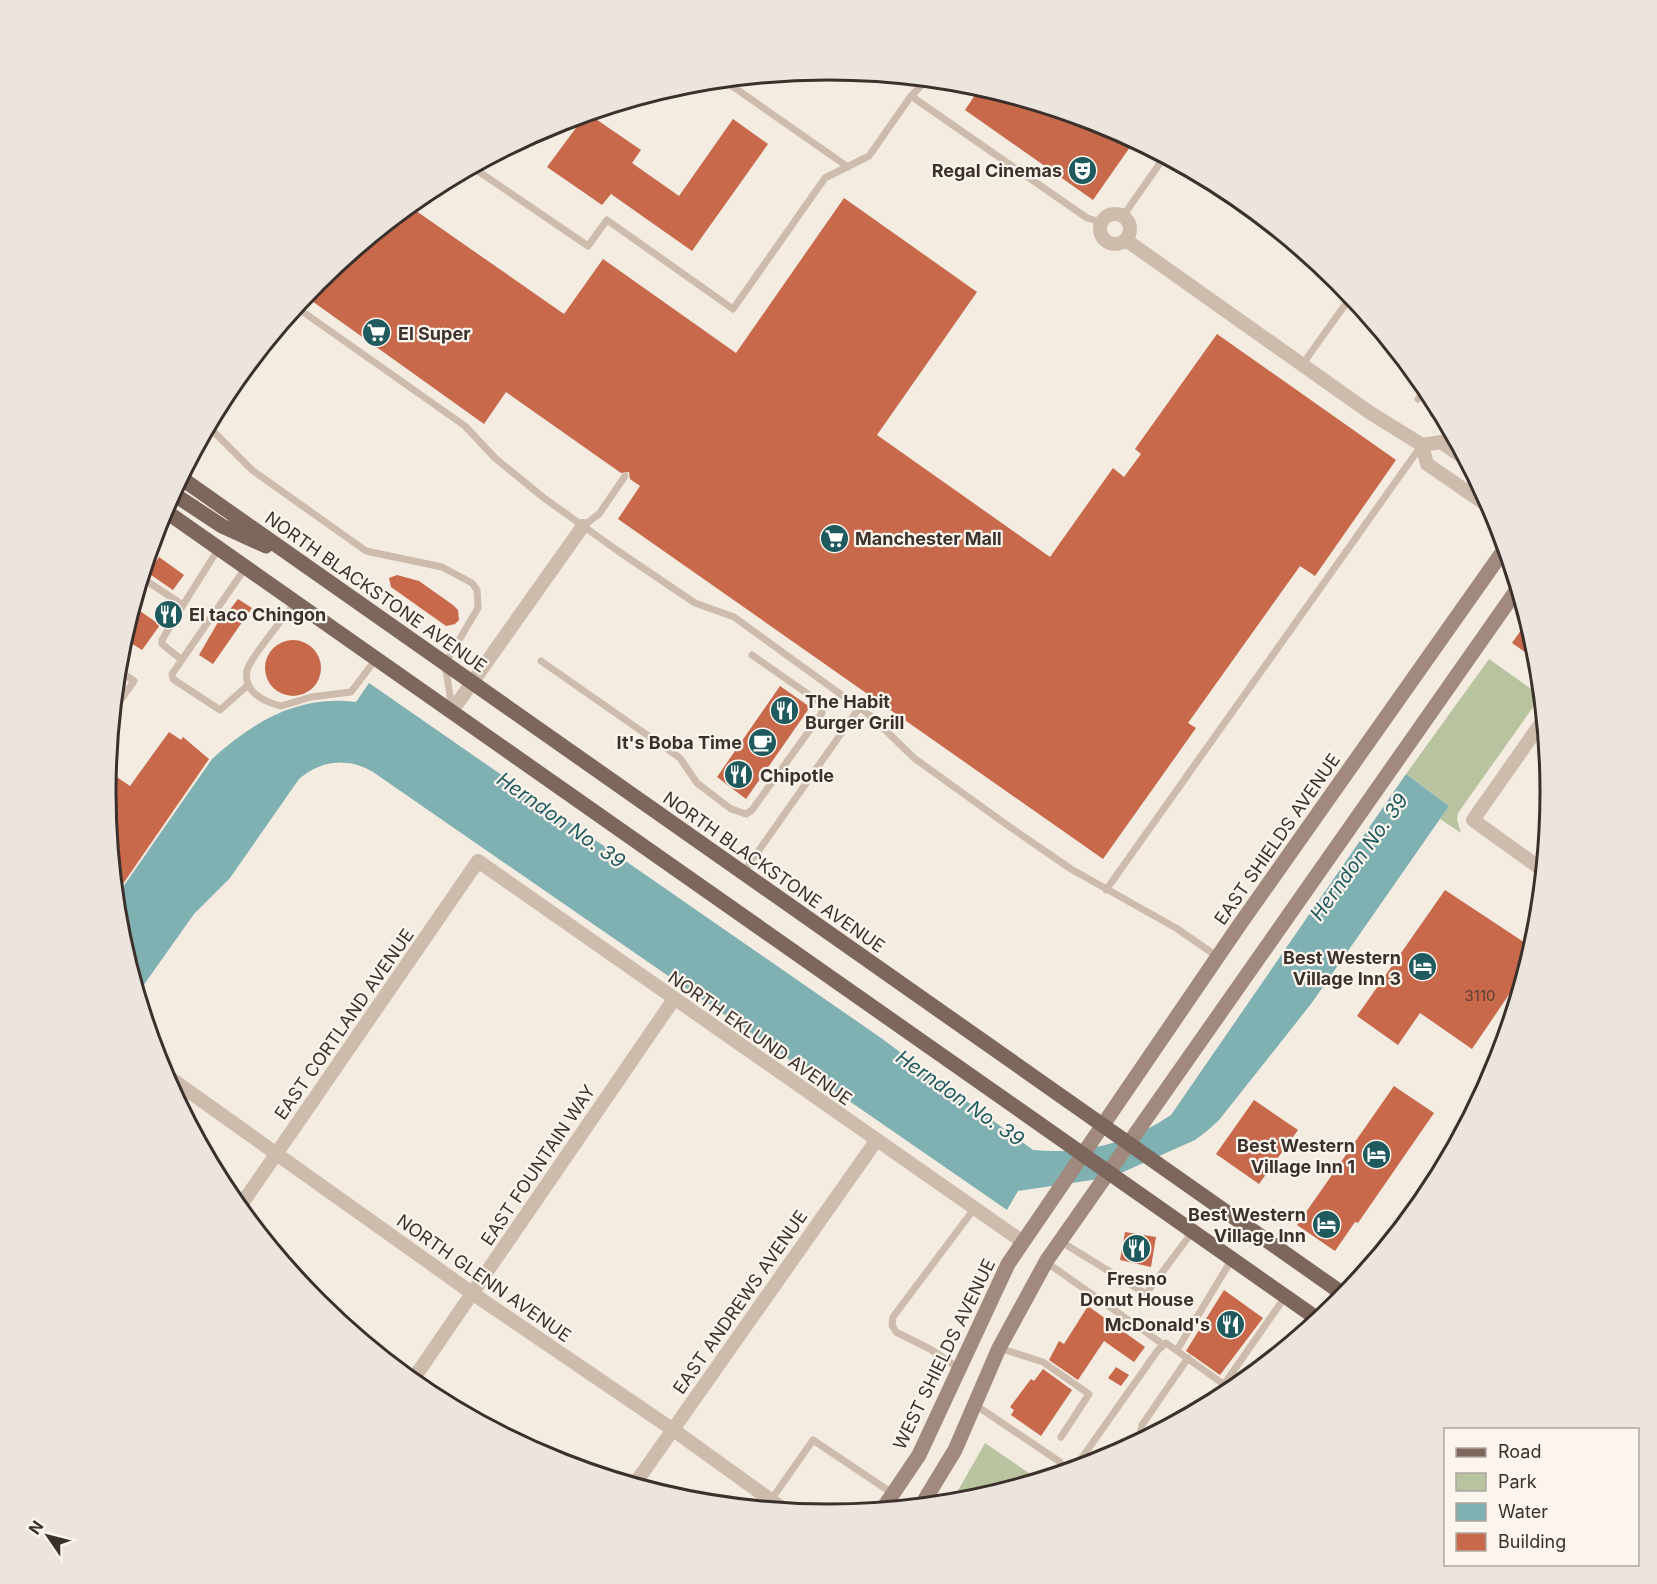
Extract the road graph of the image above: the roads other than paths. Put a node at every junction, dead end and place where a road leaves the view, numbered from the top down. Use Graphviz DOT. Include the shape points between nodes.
graph roads {
  1 [pos="921,86"];
  2 [pos="732,87"];
  3 [pos="911,96"];
  4 [pos="1161,162"];
  5 [pos="848,166"];
  6 [pos="479,171"];
  7 [pos="1123,216"];
  8 [pos="1101,222"];
  9 [pos="1126,240"];
  10 [pos="1346,303"];
  11 [pos="303,312"];
  12 [pos="1302,365"];
  13 [pos="1421,395"];
  14 [pos="1418,399"];
  15 [pos="214,432"];
  16 [pos="1422,445"];
  17 [pos="1454,451"];
  18 [pos="625,476"];
  19 [pos="187,482"];
  20 [pos="180,498"];
  21 [pos="1478,499"];
  22 [pos="172,515"];
  23 [pos="583,526"];
  24 [pos="219,548"];
  25 [pos="1500,555"];
  26 [pos="301,563"];
  27 [pos="246,567"];
  28 [pos="148,582"];
  29 [pos="1513,595"];
  30 [pos="296,602"];
  31 [pos="183,605"];
  32 [pos="752,655"];
  33 [pos="376,658"];
  34 [pos="182,660"];
  35 [pos="541,661"];
  36 [pos="445,664"];
  37 [pos="126,676"];
  38 [pos="472,683"];
  39 [pos="248,685"];
  40 [pos="122,698"];
  41 [pos="859,708"];
  42 [pos="452,711"];
  43 [pos="1538,728"];
  44 [pos="478,861"];
  45 [pos="1537,865"];
  46 [pos="743,874"];
  47 [pos="1106,890"];
  48 [pos="1218,957"];
  49 [pos="674,999"];
  50 [pos="179,1084"];
  51 [pos="1103,1127"];
  52 [pos="876,1141"];
  53 [pos="1127,1143"];
  54 [pos="276,1153"];
  55 [pos="1084,1157"];
  56 [pos="1107,1173"];
  57 [pos="244,1200"];
  58 [pos="974,1209"];
  59 [pos="1193,1231"];
  60 [pos="1060,1241"];
  61 [pos="1023,1242"];
  62 [pos="1232,1258"];
  63 [pos="1046,1262"];
  64 [pos="1338,1290"];
  65 [pos="472,1293"];
  66 [pos="1286,1297"];
  67 [pos="1312,1315"];
  68 [pos="1164,1345"];
  69 [pos="999,1348"];
  70 [pos="1177,1350"];
  71 [pos="1188,1358"];
  72 [pos="960,1368"];
  73 [pos="417,1373"];
  74 [pos="1224,1384"];
  75 [pos="974,1404"];
  76 [pos="672,1429"];
  77 [pos="1140,1433"];
  78 [pos="1061,1437"];
  79 [pos="1082,1457"];
  80 [pos="1060,1462"];
  81 [pos="638,1478"];
  82 [pos="893,1493"];
  83 [pos="926,1497"];
  84 [pos="771,1500"];
  85 [pos="774,1502"];
  86 [pos="887,1502"];
  1 -- 3 [label="lane"];
  2 -- 5 [label="lane"];
  3 -- 5 [label="lane" via="869,156"];
  3 -- 8 [label="lane" via="1087,218"];
  4 -- 7 [label="lane"];
  5 -- 6 [label="lane" via="825,178 733,309 607,220 588,246"];
  7 -- 8 [label="street" via="1109,215"];
  7 -- 9 [label="street" via="1130,227"];
  8 -- 9 [label="street" via="1100,232 1105,241 1114,245"];
  9 -- 12 [label="street"];
  10 -- 12 [label="lane"];
  11 -- 23 [label="lane" via="465,426 495,458"];
  12 -- 16 [label="street"];
  13 -- 14 [label="lane"];
  15 -- 36 [label="lane" via="242,461 366,551 442,567 472,583 477,590 478,608"];
  16 -- 17 [label="street" via="1441,442"];
  16 -- 21 [label="street" via="1427,464"];
  16 -- 47 [label="lane"];
  18 -- 23 [label="lane" via="599,514"];
  19 -- 26 [label="main road, NORTH BLACKSTONE AVENUE"];
  20 -- 26 [label="main road" via="222,526"];
  22 -- 24 [label="main road"];
  23 -- 38 [label="street"];
  23 -- 41 [label="lane" via="694,603 734,617"];
  24 -- 27 [label="main road"];
  24 -- 31 [label="lane"];
  25 -- 48 [label="main road, EAST SHIELDS AVENUE"];
  26 -- 36 [label="main road, NORTH BLACKSTONE AVENUE"];
  27 -- 30 [label="main road"];
  27 -- 34 [label="lane"];
  28 -- 31 [label="lane"];
  29 -- 53 [label="main road"];
  30 -- 33 [label="main road"];
  30 -- 39 [label="lane" via="248,669"];
  31 -- 34 [label="lane" via="162,640"];
  32 -- 35 [label="lane" via="821,705 819,721 746,814 731,809 697,783 680,758"];
  33 -- 39 [label="lane" via="351,692 281,706 253,694"];
  33 -- 42 [label="main road"];
  34 -- 39 [label="lane" via="172,674 173,679 220,710"];
  36 -- 38 [label="main road, NORTH BLACKSTONE AVENUE"];
  36 -- 42 [label="lane"];
  37 -- 40 [label="lane" via="134,681"];
  38 -- 42 [label="street"];
  38 -- 46 [label="main road, NORTH BLACKSTONE AVENUE"];
  41 -- 46 [label="lane"];
  41 -- 47 [label="lane" via="914,758"];
  42 -- 55 [label="main road"];
  43 -- 45 [label="street" via="1473,820"];
  44 -- 49 [label="street, NORTH EKLUND AVENUE"];
  44 -- 54 [label="street, EAST CORTLAND AVENUE"];
  46 -- 51 [label="main road, NORTH BLACKSTONE AVENUE"];
  47 -- 48 [label="lane" via="1176,928"];
  48 -- 51 [label="main road, EAST SHIELDS AVENUE"];
  49 -- 52 [label="street, NORTH EKLUND AVENUE"];
  49 -- 65 [label="street, EAST FOUNTAIN WAY"];
  50 -- 54 [label="street, NORTH GLENN AVENUE"];
  51 -- 53 [label="main road, NORTH BLACKSTONE AVENUE"];
  51 -- 55 [label="main road, EAST SHIELDS AVENUE"];
  52 -- 58 [label="street, NORTH EKLUND AVENUE"];
  52 -- 76 [label="street, EAST ANDREWS AVENUE"];
  53 -- 56 [label="main road"];
  53 -- 64 [label="main road, NORTH BLACKSTONE AVENUE"];
  54 -- 57 [label="street, EAST CORTLAND AVENUE"];
  54 -- 65 [label="street, NORTH GLENN AVENUE"];
  55 -- 56 [label="main road"];
  55 -- 61 [label="main road, WEST SHIELDS AVENUE"];
  56 -- 59 [label="main road"];
  56 -- 60 [label="main road"];
  58 -- 61 [label="street, NORTH EKLUND AVENUE"];
  58 -- 72 [label="lane" via="893,1317 892,1325 896,1332"];
  59 -- 60 [label="lane" via="1146,1294"];
  59 -- 62 [label="main road"];
  60 -- 63 [label="main road"];
  61 -- 72 [label="main road, WEST SHIELDS AVENUE" via="1008,1264"];
  62 -- 66 [label="main road"];
  62 -- 70 [label="lane"];
  63 -- 68 [label="lane"];
  63 -- 69 [label="main road"];
  65 -- 73 [label="street, EAST FOUNTAIN WAY"];
  65 -- 76 [label="street, NORTH GLENN AVENUE"];
  66 -- 67 [label="main road"];
  66 -- 74 [label="lane"];
  68 -- 70 [label="lane"];
  68 -- 79 [label="lane"];
  69 -- 75 [label="main road"];
  69 -- 78 [label="lane" via="1043,1362 1089,1394"];
  70 -- 71 [label="lane"];
  71 -- 74 [label="lane"];
  71 -- 77 [label="lane"];
  72 -- 82 [label="main road, WEST SHIELDS AVENUE" via="919,1455"];
  75 -- 80 [label="lane"];
  75 -- 83 [label="main road" via="955,1450"];
  76 -- 81 [label="street, EAST ANDREWS AVENUE"];
  76 -- 84 [label="street, NORTH GLENN AVENUE"];
  82 -- 84 [label="lane" via="813,1440"];
  82 -- 86 [label="main road, WEST SHIELDS AVENUE"];
  84 -- 85 [label="street, NORTH GLENN AVENUE"];
}
